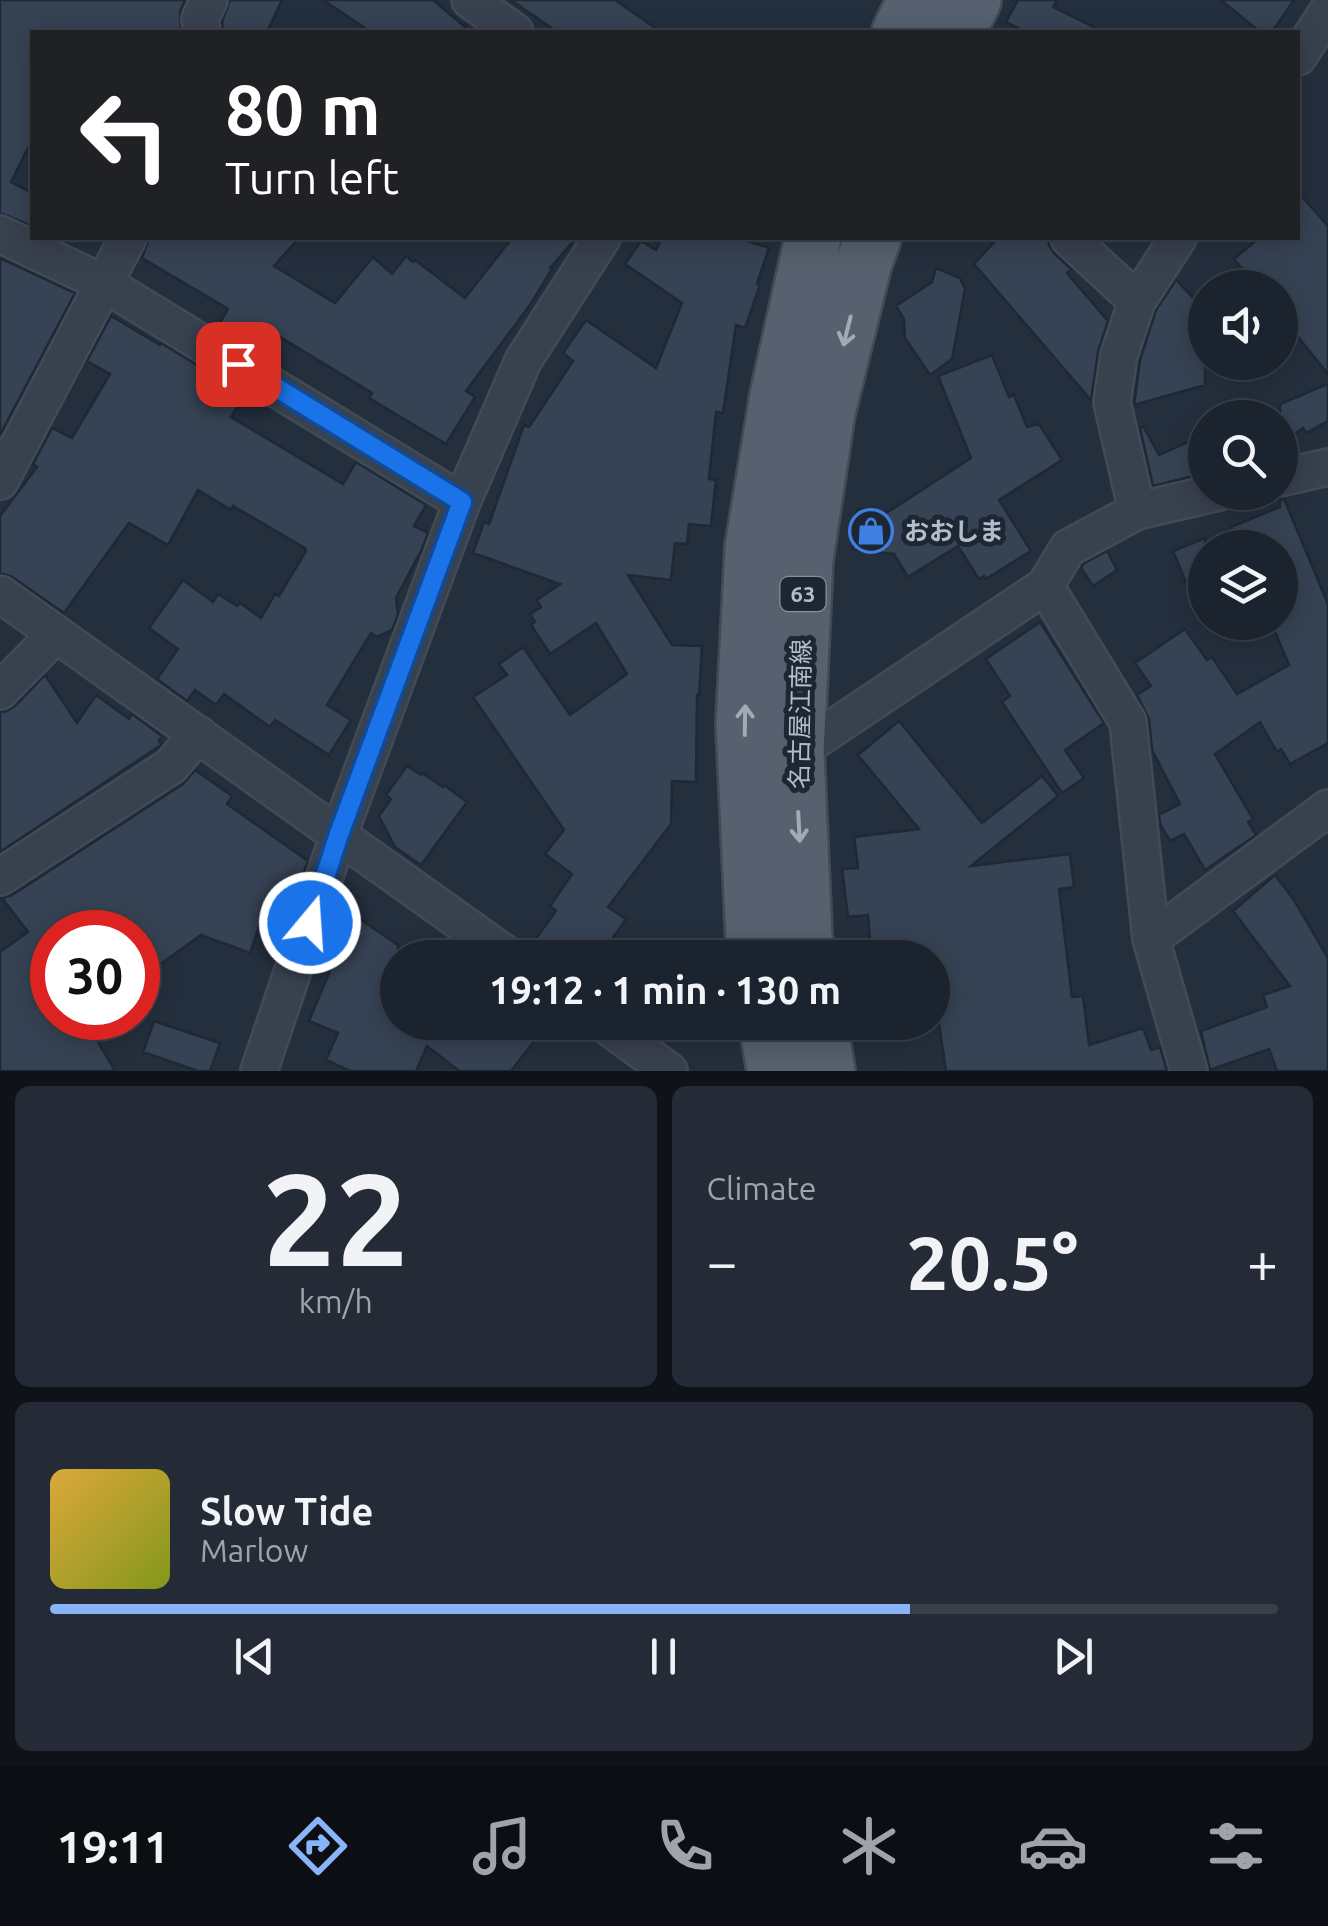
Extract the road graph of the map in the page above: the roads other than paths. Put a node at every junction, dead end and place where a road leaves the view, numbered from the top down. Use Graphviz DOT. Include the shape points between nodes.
graph roads {
  1 [pos="208,0"];
  2 [pos="470,0"];
  3 [pos="916,0"];
  4 [pos="973,0"];
  5 [pos="1328,12"];
  6 [pos="510,18"];
  7 [pos="202,30"];
  8 [pos="901,30"];
  9 [pos="958,30"];
  10 [pos="1300,54"];
  11 [pos="0,234"];
  12 [pos="127,240"];
  13 [pos="601,240"];
  14 [pos="814,240"];
  15 [pos="872,240"];
  16 [pos="1071,240"];
  17 [pos="1177,240"];
  18 [pos="105,284"];
  19 [pos="1137,301"];
  20 [pos="1328,467"];
  21 [pos="1298,474"];
  22 [pos="0,481"];
  23 [pos="1188,500"];
  24 [pos="462,502"];
  25 [pos="1137,512"];
  26 [pos="1046,586"];
  27 [pos="0,594"];
  28 [pos="56,634"];
  29 [pos="0,691"];
  30 [pos="198,734"];
  31 [pos="796,753"];
  32 [pos="1328,808"];
  33 [pos="339,834"];
  34 [pos="0,878"];
  35 [pos="1151,938"];
  36 [pos="486,940"];
  37 [pos="754,940"];
  38 [pos="805,940"];
  39 [pos="627,1040"];
  40 [pos="770,1040"];
  41 [pos="822,1040"];
  42 [pos="260,1071"];
  43 [pos="669,1071"];
  44 [pos="775,1071"];
  45 [pos="826,1071"];
  46 [pos="1189,1071"];
  1 -- 7 [label="street"];
  2 -- 6 [label="street"];
  3 -- 8 [label="main road"];
  4 -- 9 [label="main road"];
  5 -- 10 [label="street"];
  11 -- 18 [label="street"];
  12 -- 18 [label="street"];
  13 -- 24 [label="street" via="523,360"];
  37 -- 14 [label="main road, 名古屋江南線 / 63, one-way" via="744,724 753,548"];
  15 -- 31 [label="main road, 名古屋江南線 / 63, one-way" via="827,412 808,541"];
  16 -- 19 [label="street"];
  17 -- 19 [label="street"];
  18 -- 22 [label="street"];
  18 -- 24 [label="street"];
  19 -- 25 [label="street" via="1112,402"];
  20 -- 21 [label="street"];
  23 -- 25 [label="street"];
  24 -- 33 [label="street"];
  25 -- 26 [label="street" via="1068,548"];
  26 -- 31 [label="street"];
  26 -- 35 [label="street" via="1128,722"];
  27 -- 28 [label="street"];
  28 -- 29 [label="street"];
  28 -- 30 [label="street"];
  30 -- 33 [label="street"];
  30 -- 34 [label="street" via="172,766"];
  31 -- 38 [label="main road, 名古屋江南線 / 63, one-way"];
  32 -- 35 [label="street"];
  33 -- 36 [label="street"];
  33 -- 42 [label="street"];
  35 -- 46 [label="street"];
  39 -- 43 [label="street"];
  40 -- 44 [label="main road"];
  41 -- 45 [label="main road"];
}
